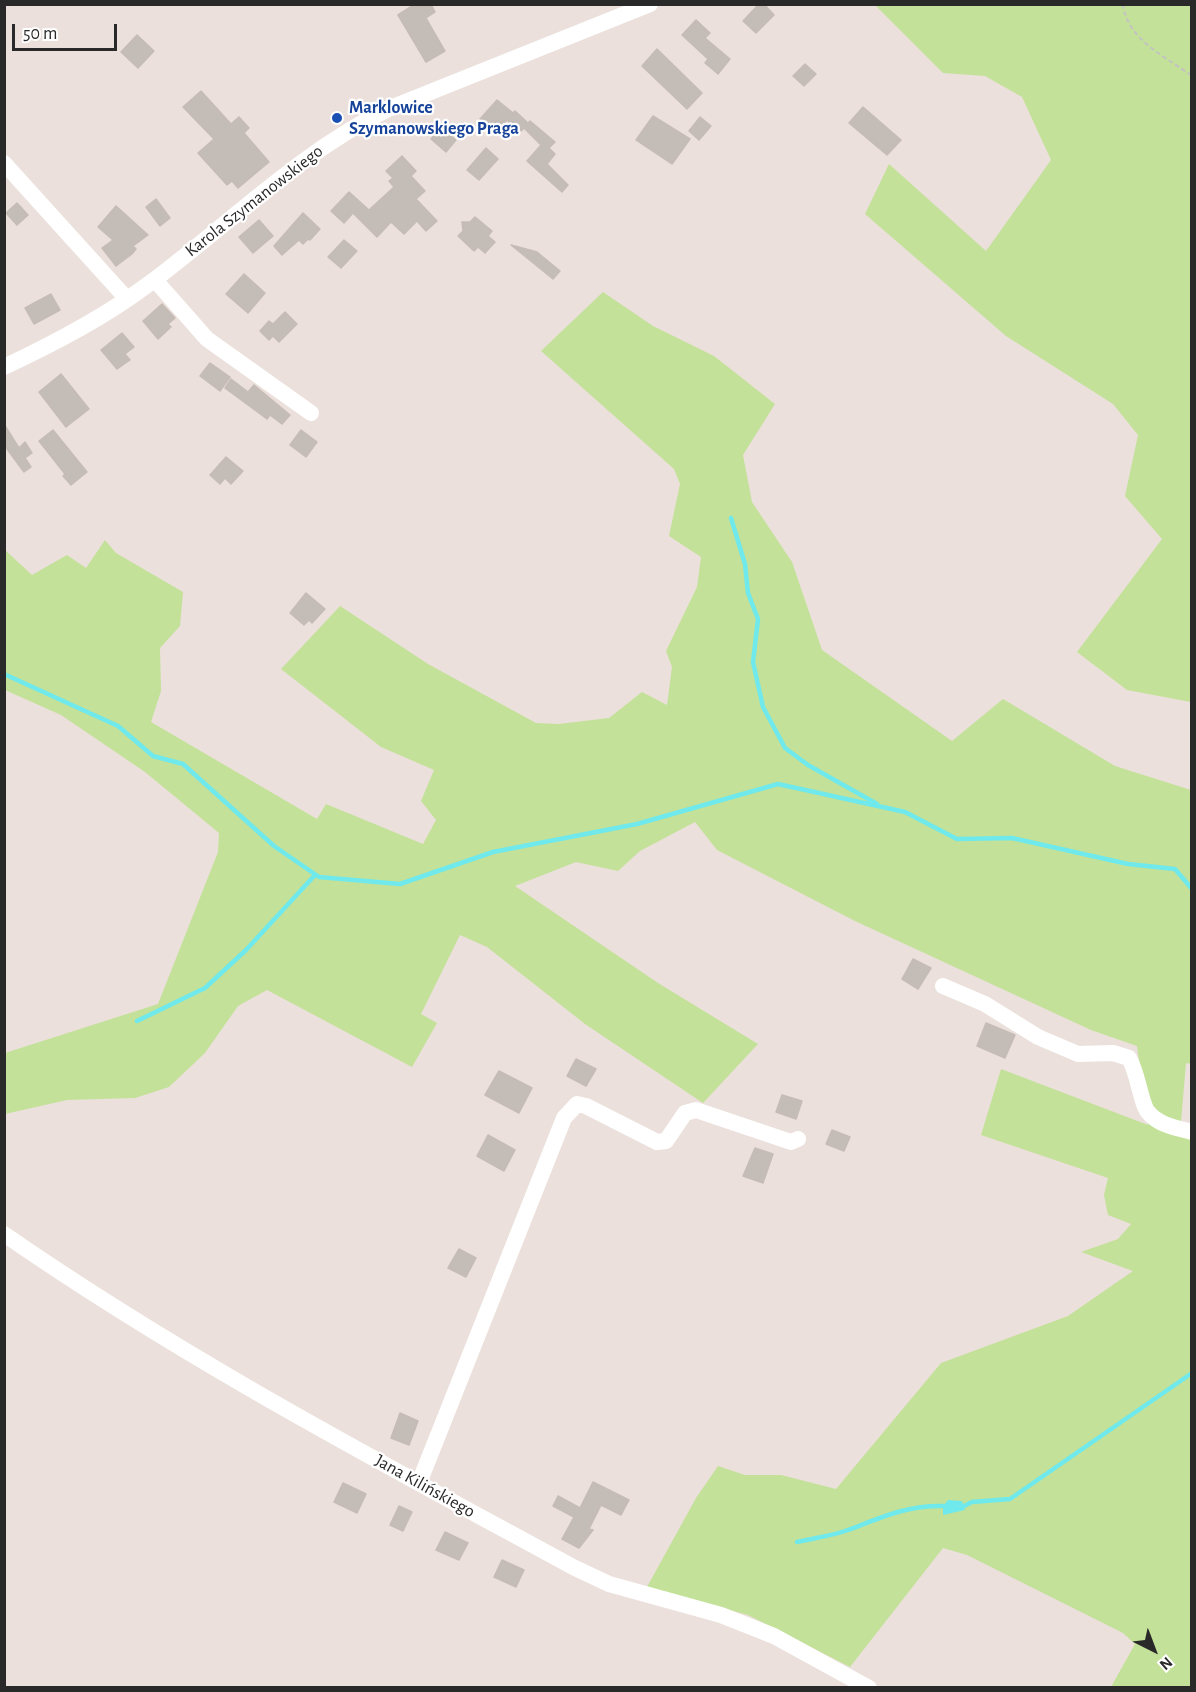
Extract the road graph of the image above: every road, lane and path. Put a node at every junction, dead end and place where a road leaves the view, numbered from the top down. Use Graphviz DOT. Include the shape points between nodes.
graph roads {
  1 [pos="650,4"];
  2 [pos="1123,4"];
  3 [pos="1191,76"];
  4 [pos="4,164"];
  5 [pos="154,280"];
  6 [pos="127,299"];
  7 [pos="4,367"];
  8 [pos="311,413"];
  9 [pos="943,986"];
  10 [pos="1191,1132"];
  11 [pos="798,1139"];
  12 [pos="4,1234"];
  13 [pos="419,1483"];
  14 [pos="869,1688"];
  1 -- 5 [label="street, Karola Szymanowskiego" via="359,123 317,150"];
  2 -- 3 [label="path" via="1127,26 1137,37"];
  4 -- 6 [label="street"];
  5 -- 6 [label="street, Karola Szymanowskiego"];
  5 -- 8 [label="street" via="207,339"];
  6 -- 7 [label="street, Karola Szymanowskiego" via="90,323"];
  9 -- 10 [label="street" via="1078,1054 1113,1053 1129,1058 1137,1071 1147,1112 1162,1123"];
  11 -- 13 [label="street" via="791,1142 696,1110 686,1113 666,1141 657,1142 577,1104 564,1118"];
  12 -- 13 [label="street, Jana Kilińskiego" via="142,1326"];
  13 -- 14 [label="street, Jana Kilińskiego" via="591,1576 653,1598 721,1615 801,1649"];
}
